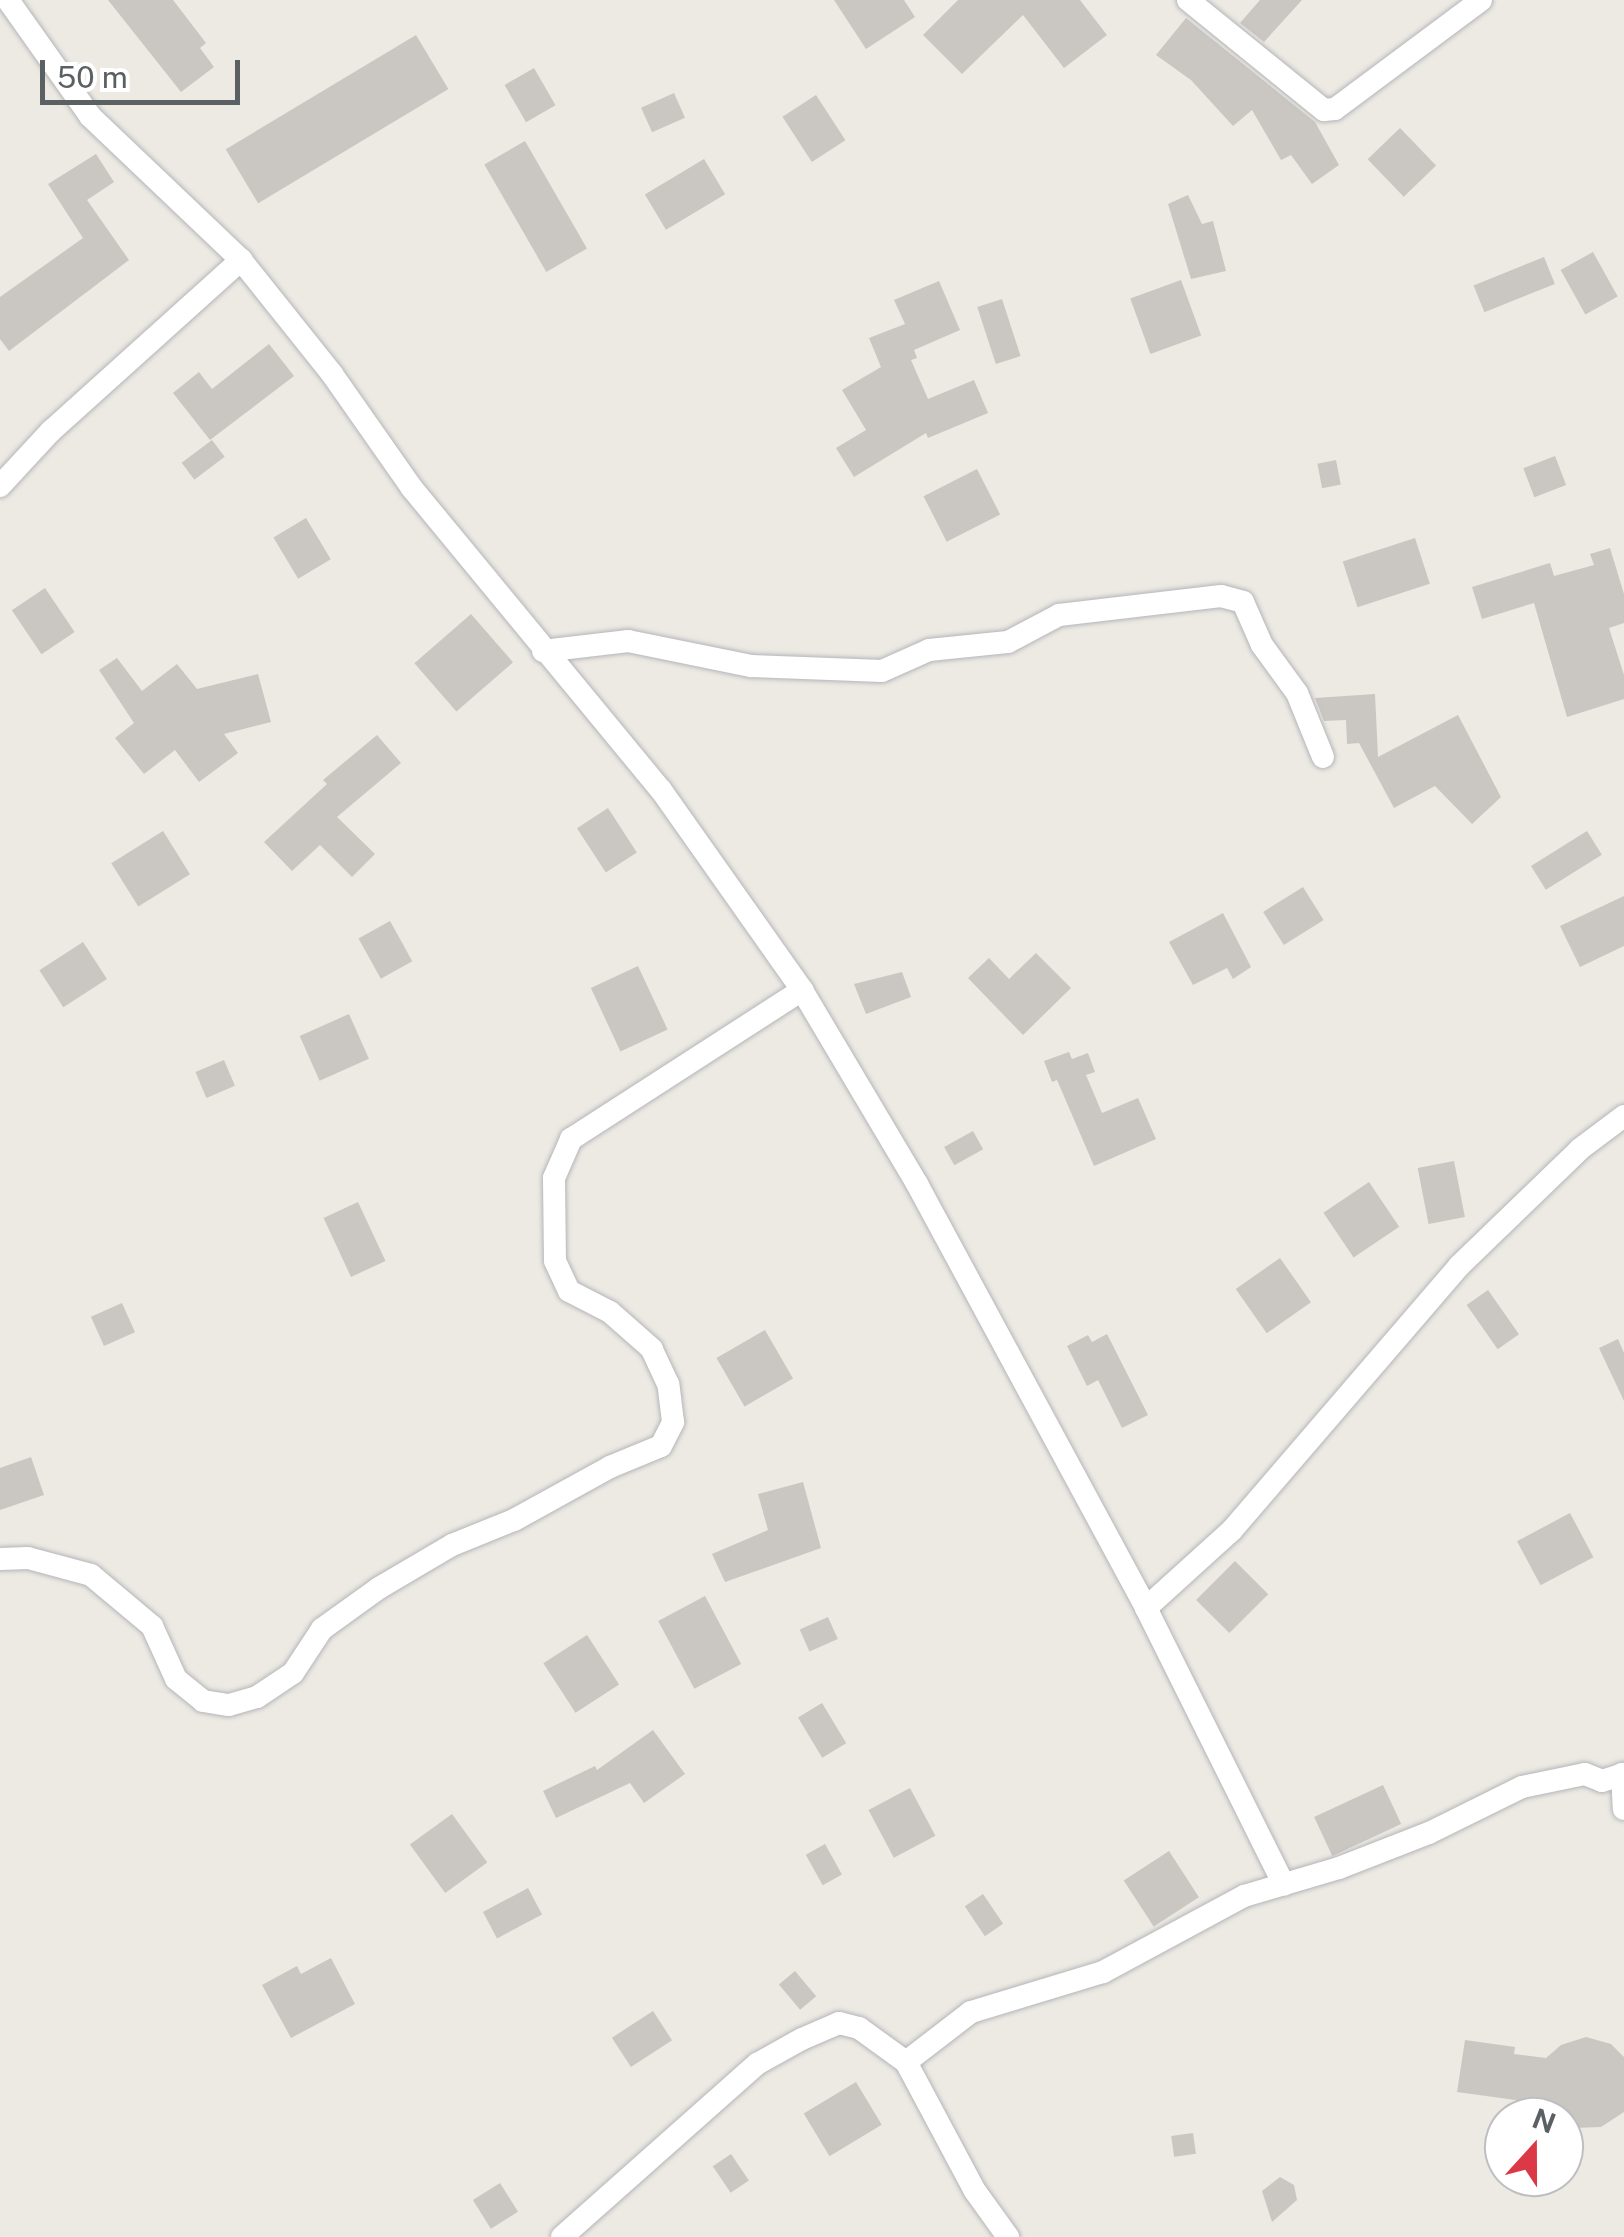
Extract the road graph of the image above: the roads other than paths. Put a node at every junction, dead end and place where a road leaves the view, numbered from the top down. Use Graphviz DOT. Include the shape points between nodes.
graph roads {
  1 [pos="8,0"];
  2 [pos="1188,0"];
  3 [pos="1481,0"];
  4 [pos="241,260"];
  5 [pos="0,486"];
  6 [pos="543,651"];
  7 [pos="1323,758"];
  8 [pos="802,990"];
  9 [pos="1624,1116"];
  10 [pos="0,1558"];
  11 [pos="1146,1608"];
  12 [pos="1623,1774"];
  13 [pos="1624,1809"];
  14 [pos="1284,1885"];
  15 [pos="906,2062"];
  16 [pos="562,2237"];
  17 [pos="1008,2237"];
  1 -- 4 [label="street" via="90,116"];
  2 -- 3 [label="street" via="1324,110 1349,99"];
  4 -- 5 [label="street" via="51,431"];
  4 -- 6 [label="street"];
  6 -- 7 [label="street" via="628,641 750,666 882,671 929,650 1008,642 1059,615 1221,596 1243,602 1296,693"];
  6 -- 8 [label="street" via="661,790"];
  8 -- 10 [label="street" via="571,1139 554,1178 555,1261 568,1291 610,1312 652,1349 668,1384 673,1422 660,1446 452,1545 379,1588 322,1628 293,1673 257,1697 228,1705 202,1702 176,1679 152,1626 92,1575 28,1558"];
  8 -- 11 [label="street" via="917,1184"];
  9 -- 11 [label="street" via="1580,1149 1459,1266 1232,1530"];
  11 -- 14 [label="street"];
  12 -- 13 [label="street"];
  12 -- 14 [label="street" via="1522,1787 1429,1833"];
  14 -- 15 [label="street" via="1244,1896 1103,1972 971,2012"];
  15 -- 16 [label="street" via="859,2028 839,2024 802,2040 758,2064"];
  15 -- 17 [label="street" via="975,2191"];
}
